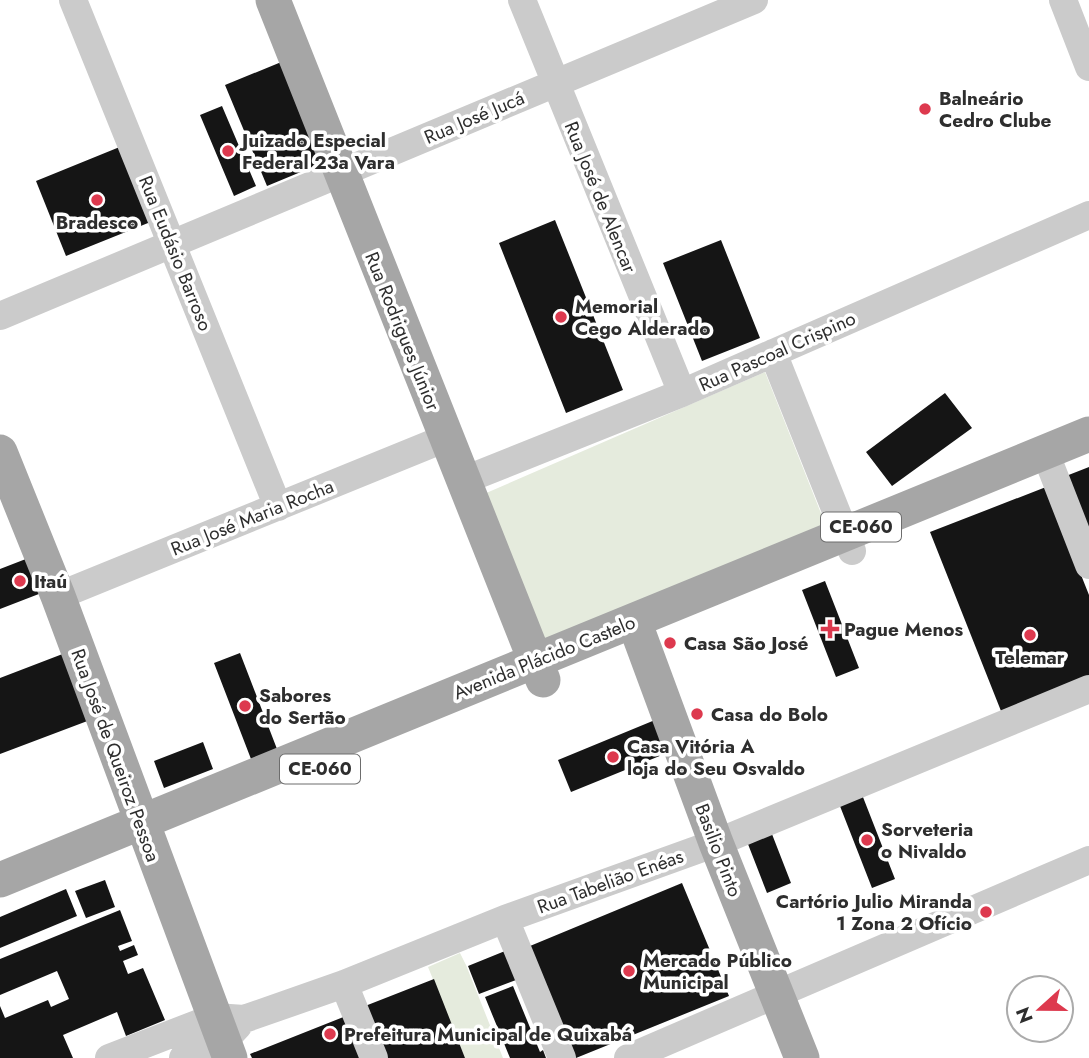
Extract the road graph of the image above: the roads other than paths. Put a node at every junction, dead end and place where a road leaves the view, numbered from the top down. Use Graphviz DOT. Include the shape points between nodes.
graph roads {
  1 [pos="73,0"];
  2 [pos="273,0"];
  3 [pos="522,0"];
  4 [pos="754,0"];
  5 [pos="1063,0"];
  6 [pos="1089,67"];
  7 [pos="554,82"];
  8 [pos="341,174"];
  9 [pos="1089,215"];
  10 [pos="173,244"];
  11 [pos="0,316"];
  12 [pos="773,353"];
  13 [pos="682,393"];
  14 [pos="1089,434"];
  15 [pos="446,438"];
  16 [pos="0,452"];
  17 [pos="1089,457"];
  18 [pos="1049,462"];
  19 [pos="462,481"];
  20 [pos="278,507"];
  21 [pos="848,543"];
  22 [pos="1089,565"];
  23 [pos="58,596"];
  24 [pos="637,631"];
  25 [pos="540,671"];
  26 [pos="1089,689"];
  27 [pos="144,832"];
  28 [pos="716,843"];
  29 [pos="1089,860"];
  30 [pos="0,880"];
  31 [pos="0,901"];
  32 [pos="505,919"];
  33 [pos="344,984"];
  34 [pos="776,997"];
  35 [pos="228,1034"];
  36 [pos="109,1058"];
  37 [pos="183,1058"];
  38 [pos="374,1058"];
  39 [pos="562,1058"];
  40 [pos="628,1058"];
  41 [pos="802,1058"];
  1 -- 10 [label="street, Rua Eudásio Barroso"];
  2 -- 8 [label="main road, Rua Rodrigues Júnior"];
  3 -- 7 [label="street, Rua José de Alencar"];
  4 -- 7 [label="street, Rua José Jucá"];
  5 -- 6 [label="street"];
  7 -- 8 [label="street, Rua José Jucá"];
  7 -- 13 [label="street, Rua José de Alencar"];
  8 -- 10 [label="street, Rua José Jucá"];
  8 -- 15 [label="main road, Rua Rodrigues Júnior"];
  9 -- 12 [label="street, Rua Pascoal Crispino"];
  10 -- 11 [label="street, Rua José Jucá"];
  10 -- 20 [label="street, Rua Eudásio Barroso"];
  12 -- 13 [label="street, Rua Pascoal Crispino"];
  12 -- 21 [label="street"];
  13 -- 19 [label="street, Rua Pascoal Crispino"];
  14 -- 18 [label="main road, Avenida Plácido Castelo / CE-060"];
  15 -- 19 [label="main road, Rua Rodrigues Júnior"];
  15 -- 20 [label="street, Rua José Maria Rocha"];
  16 -- 23 [label="main road, Rua José de Queiroz Pessoa"];
  17 -- 18 [label="main road, Avenida Plácido Castelo / CE-060"];
  18 -- 21 [label="main road, Avenida Plácido Castelo / CE-060"];
  18 -- 22 [label="street"];
  19 -- 25 [label="main road, Rua Rodrigues Júnior"];
  20 -- 23 [label="street, Rua José Maria Rocha"];
  21 -- 24 [label="main road, Avenida Plácido Castelo / CE-060"];
  23 -- 27 [label="main road, Rua José de Queiroz Pessoa"];
  24 -- 25 [label="main road, Avenida Plácido Castelo / CE-060"];
  24 -- 28 [label="main road, Basilio Pinto"];
  25 -- 27 [label="main road, Avenida Plácido Castelo / CE-060" via="372,726"];
  26 -- 28 [label="street, Rua Tabelião Enéas"];
  27 -- 30 [label="main road, Avenida Plácido Castelo / CE-060"];
  27 -- 31 [label="main road, Avenida Plácido Castelo / CE-060"];
  27 -- 35 [label="main road, Rua José de Queiroz Pessoa"];
  28 -- 32 [label="street, Rua Tabelião Enéas"];
  28 -- 34 [label="main road, Basilio Pinto"];
  29 -- 34 [label="street"];
  32 -- 33 [label="street, Rua Tabelião Enéas"];
  32 -- 39 [label="street"];
  33 -- 35 [label="street, Rua Tabelião Enéas"];
  33 -- 38 [label="street"];
  34 -- 40 [label="street"];
  34 -- 41 [label="main road, Basilio Pinto"];
  35 -- 36 [label="street"];
  35 -- 37 [label="street"];
}
